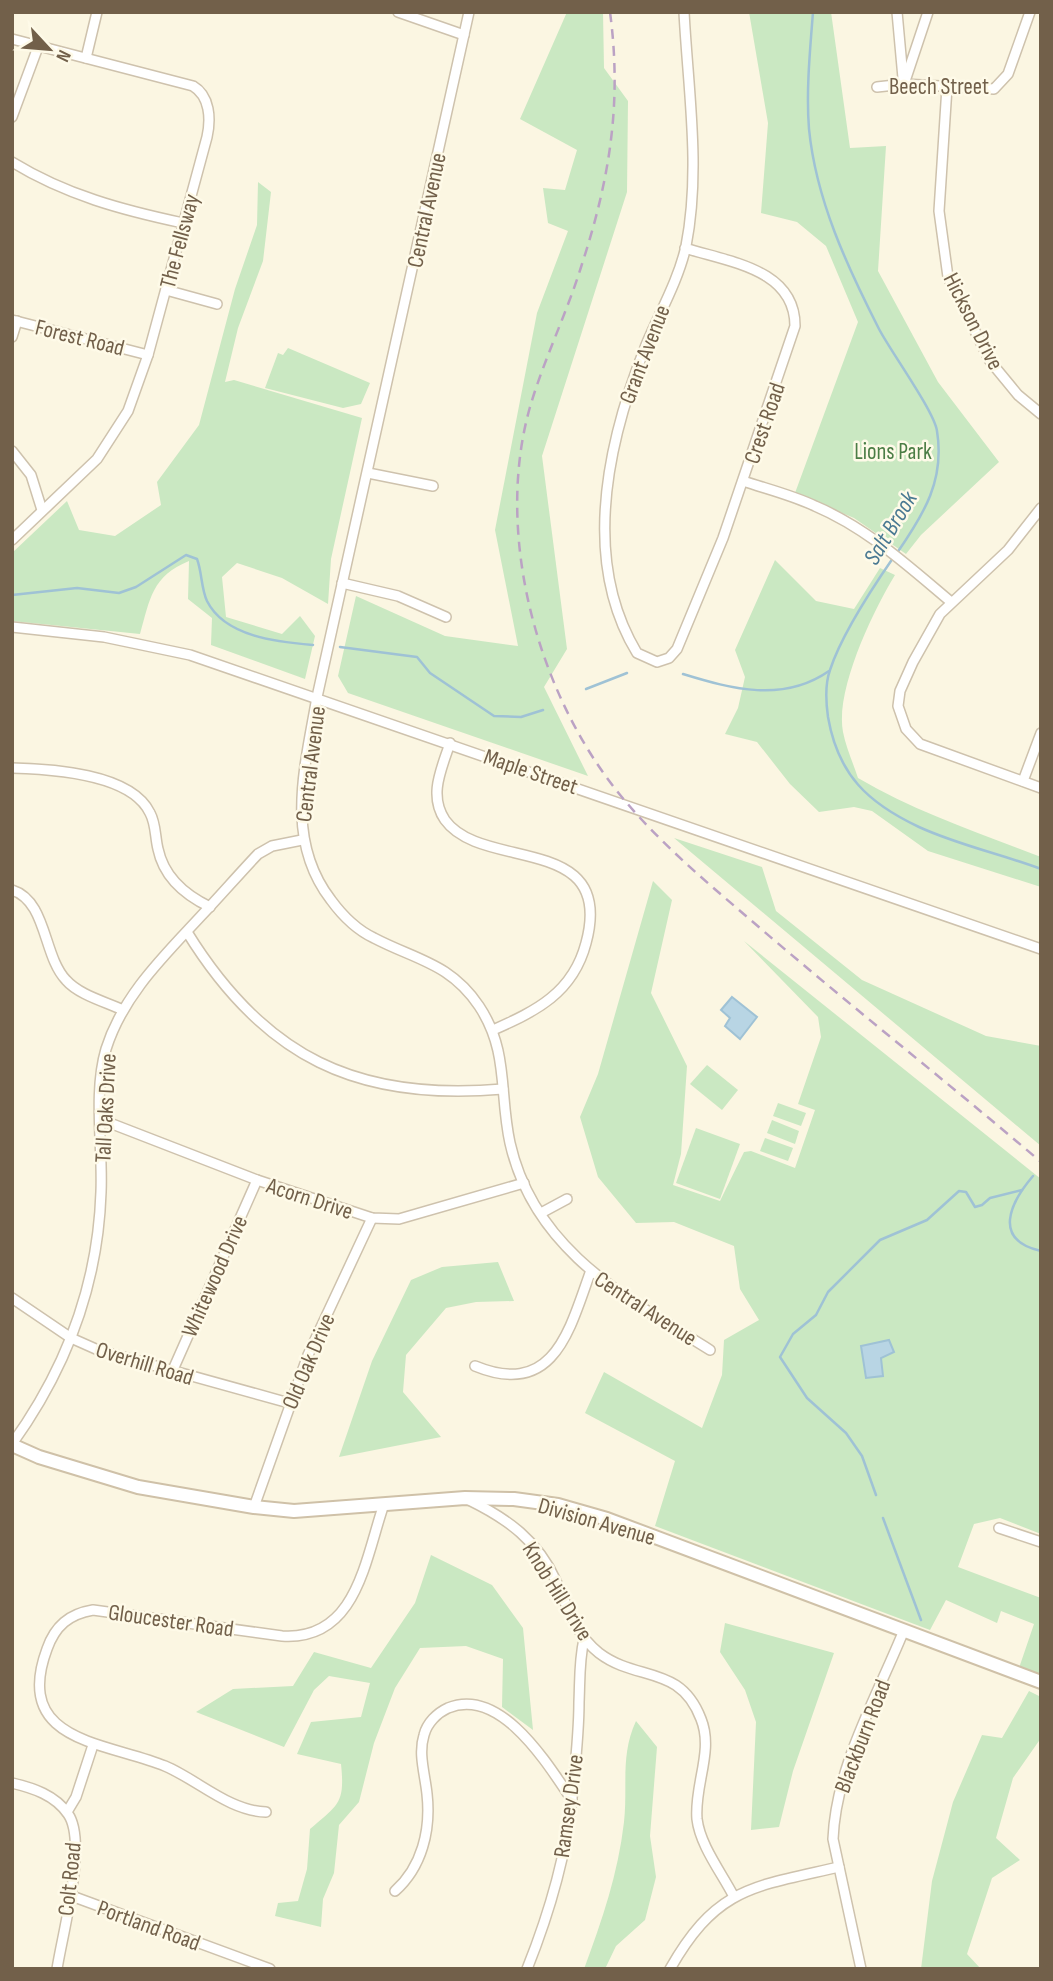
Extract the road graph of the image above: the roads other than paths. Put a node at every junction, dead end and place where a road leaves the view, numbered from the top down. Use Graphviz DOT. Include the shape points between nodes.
graph roads {
  1 [pos="97,12"];
  2 [pos="398,12"];
  3 [pos="469,12"];
  4 [pos="684,12"];
  5 [pos="897,12"];
  6 [pos="928,12"];
  7 [pos="1030,12"];
  8 [pos="464,35"];
  9 [pos="12,39"];
  10 [pos="38,47"];
  11 [pos="86,58"];
  12 [pos="904,84"];
  13 [pos="877,87"];
  14 [pos="947,87"];
  15 [pos="12,117"];
  16 [pos="12,162"];
  17 [pos="183,223"];
  18 [pos="685,248"];
  19 [pos="166,290"];
  20 [pos="217,304"];
  21 [pos="15,321"];
  22 [pos="12,337"];
  23 [pos="148,355"];
  24 [pos="1041,414"];
  25 [pos="12,451"];
  26 [pos="368,473"];
  27 [pos="743,481"];
  28 [pos="433,486"];
  29 [pos="1041,508"];
  30 [pos="42,510"];
  31 [pos="12,540"];
  32 [pos="342,583"];
  33 [pos="951,602"];
  34 [pos="446,617"];
  35 [pos="12,627"];
  36 [pos="673,654"];
  37 [pos="317,697"];
  38 [pos="1041,733"];
  39 [pos="450,743"];
  40 [pos="12,768"];
  41 [pos="1023,781"];
  42 [pos="1041,788"];
  43 [pos="302,840"];
  44 [pos="12,890"];
  45 [pos="209,907"];
  46 [pos="187,932"];
  47 [pos="1041,949"];
  48 [pos="123,1010"];
  49 [pos="493,1030"];
  50 [pos="503,1089"];
  51 [pos="102,1120"];
  52 [pos="257,1180"];
  53 [pos="524,1183"];
  54 [pos="567,1199"];
  55 [pos="541,1213"];
  56 [pos="372,1218"];
  57 [pos="590,1273"];
  58 [pos="12,1298"];
  59 [pos="71,1338"];
  60 [pos="710,1350"];
  61 [pos="475,1366"];
  62 [pos="172,1372"];
  63 [pos="289,1403"];
  64 [pos="12,1444"];
  65 [pos="465,1498"];
  66 [pos="384,1504"];
  67 [pos="254,1507"];
  68 [pos="999,1528"];
  69 [pos="1041,1542"];
  70 [pos="904,1630"];
  71 [pos="584,1639"];
  72 [pos="1041,1682"];
  73 [pos="93,1745"];
  74 [pos="12,1783"];
  75 [pos="572,1800"];
  76 [pos="67,1812"];
  77 [pos="266,1812"];
  78 [pos="839,1867"];
  79 [pos="394,1891"];
  80 [pos="69,1895"];
  81 [pos="733,1895"];
  82 [pos="57,1969"];
  83 [pos="270,1969"];
  84 [pos="527,1969"];
  85 [pos="670,1969"];
  86 [pos="861,1969"];
  1 -- 11 [label="street"];
  2 -- 8 [label="street"];
  3 -- 8 [label="street, Central Avenue"];
  4 -- 18 [label="street, Grant Avenue" via="693,187"];
  5 -- 12 [label="street"];
  6 -- 12 [label="street"];
  7 -- 14 [label="street, Beech Street" via="1000,85 986,91"];
  8 -- 26 [label="street, Central Avenue"];
  9 -- 10 [label="street, The Fellsway"];
  10 -- 11 [label="street, The Fellsway"];
  10 -- 15 [label="street"];
  11 -- 17 [label="street, The Fellsway" via="200,90 209,127"];
  12 -- 13 [label="street, Beech Street"];
  12 -- 14 [label="street, Beech Street"];
  14 -- 24 [label="street, Hickson Drive" via="939,228 948,277 990,361"];
  16 -- 17 [label="street" via="80,196"];
  17 -- 19 [label="street, The Fellsway"];
  18 -- 27 [label="street, Crest Road" via="767,275 783,289 794,308 793,339"];
  18 -- 36 [label="street, Grant Avenue" via="624,401 612,444 606,494 608,566 627,631 643,658 657,662"];
  19 -- 20 [label="street"];
  19 -- 23 [label="street, The Fellsway"];
  21 -- 22 [label="street"];
  21 -- 23 [label="street, Forest Road"];
  23 -- 30 [label="street, The Fellsway" via="120,429 97,459"];
  25 -- 30 [label="street" via="31,475"];
  26 -- 28 [label="street"];
  26 -- 32 [label="street, Central Avenue"];
  27 -- 33 [label="street" via="815,506 890,550"];
  27 -- 36 [label="street, Crest Road"];
  29 -- 33 [label="street" via="1008,550"];
  30 -- 31 [label="street, The Fellsway"];
  32 -- 34 [label="street" via="398,596"];
  32 -- 37 [label="street, Central Avenue"];
  33 -- 41 [label="street" via="925,639 902,686 901,720 912,737 929,748"];
  35 -- 37 [label="street, Maple Street" via="190,655"];
  37 -- 39 [label="street, Maple Street"];
  37 -- 43 [label="street, Central Avenue" via="302,797"];
  38 -- 41 [label="street"];
  39 -- 47 [label="street, Maple Street"];
  39 -- 49 [label="street" via="436,793 451,826 470,839 558,865 580,884 590,910 585,948 564,987 539,1009"];
  40 -- 45 [label="street" via="92,777 136,795 151,815 167,873 184,892"];
  41 -- 42 [label="street"];
  43 -- 45 [label="street, Tall Oaks Drive" via="258,854"];
  43 -- 49 [label="street, Central Avenue" via="312,871 338,910 374,938 443,968 471,995"];
  44 -- 48 [label="street" via="36,912 50,957 64,979"];
  45 -- 46 [label="street, Tall Oaks Drive"];
  46 -- 48 [label="street, Tall Oaks Drive"];
  46 -- 50 [label="street" via="236,1000 303,1055 385,1086 440,1092"];
  48 -- 51 [label="street, Tall Oaks Drive" via="103,1063"];
  49 -- 50 [label="street, Central Avenue" via="503,1065"];
  50 -- 53 [label="street, Central Avenue" via="510,1144"];
  51 -- 52 [label="street, Acorn Drive"];
  51 -- 59 [label="street, Tall Oaks Drive" via="97,1234 89,1282"];
  52 -- 56 [label="street, Acorn Drive"];
  52 -- 62 [label="street, Whitewood Drive"];
  53 -- 55 [label="street, Central Avenue"];
  53 -- 56 [label="street, Acorn Drive" via="399,1219"];
  54 -- 55 [label="street"];
  55 -- 57 [label="street, Central Avenue"];
  56 -- 63 [label="street, Old Oak Drive"];
  57 -- 60 [label="street, Central Avenue"];
  57 -- 61 [label="street" via="568,1332 544,1363 513,1376"];
  58 -- 59 [label="street, Overhill Road"];
  59 -- 62 [label="street, Overhill Road"];
  59 -- 64 [label="street, Tall Oaks Drive" via="52,1385"];
  62 -- 63 [label="street, Overhill Road"];
  63 -- 67 [label="street, Old Oak Drive"];
  64 -- 67 [label="street, Division Avenue" via="39,1457 138,1487"];
  65 -- 66 [label="street, Division Avenue"];
  65 -- 70 [label="street, Division Avenue" via="558,1505 607,1519"];
  65 -- 71 [label="street, Knob Hill Drive" via="496,1513 532,1543"];
  66 -- 67 [label="street, Division Avenue" via="295,1511"];
  66 -- 73 [label="street, Gloucester Road" via="348,1607 334,1623 313,1633 282,1636 93,1610 69,1618 55,1631 44,1656 43,1699 63,1731"];
  68 -- 69 [label="street"];
  70 -- 72 [label="street, Division Avenue"];
  70 -- 78 [label="street, Blackburn Road" via="843,1779 833,1839"];
  71 -- 75 [label="street, Ramsey Drive" via="578,1663"];
  71 -- 81 [label="street, Knob Hill Drive" via="620,1665 664,1677 682,1688 695,1704 706,1745 697,1819"];
  73 -- 76 [label="street"];
  73 -- 77 [label="street, Gloucester Road" via="164,1766 234,1804"];
  74 -- 76 [label="street, Colt Road" via="40,1791"];
  75 -- 79 [label="street" via="535,1748 509,1722 477,1705 443,1710 428,1726 422,1744 428,1795 424,1843 417,1864"];
  75 -- 84 [label="street, Ramsey Drive" via="553,1897"];
  76 -- 80 [label="street, Colt Road" via="75,1846"];
  78 -- 81 [label="street"];
  78 -- 86 [label="street, Blackburn Road"];
  80 -- 82 [label="street, Colt Road"];
  80 -- 83 [label="street, Portland Road"];
  81 -- 85 [label="street" via="695,1930"];
}
